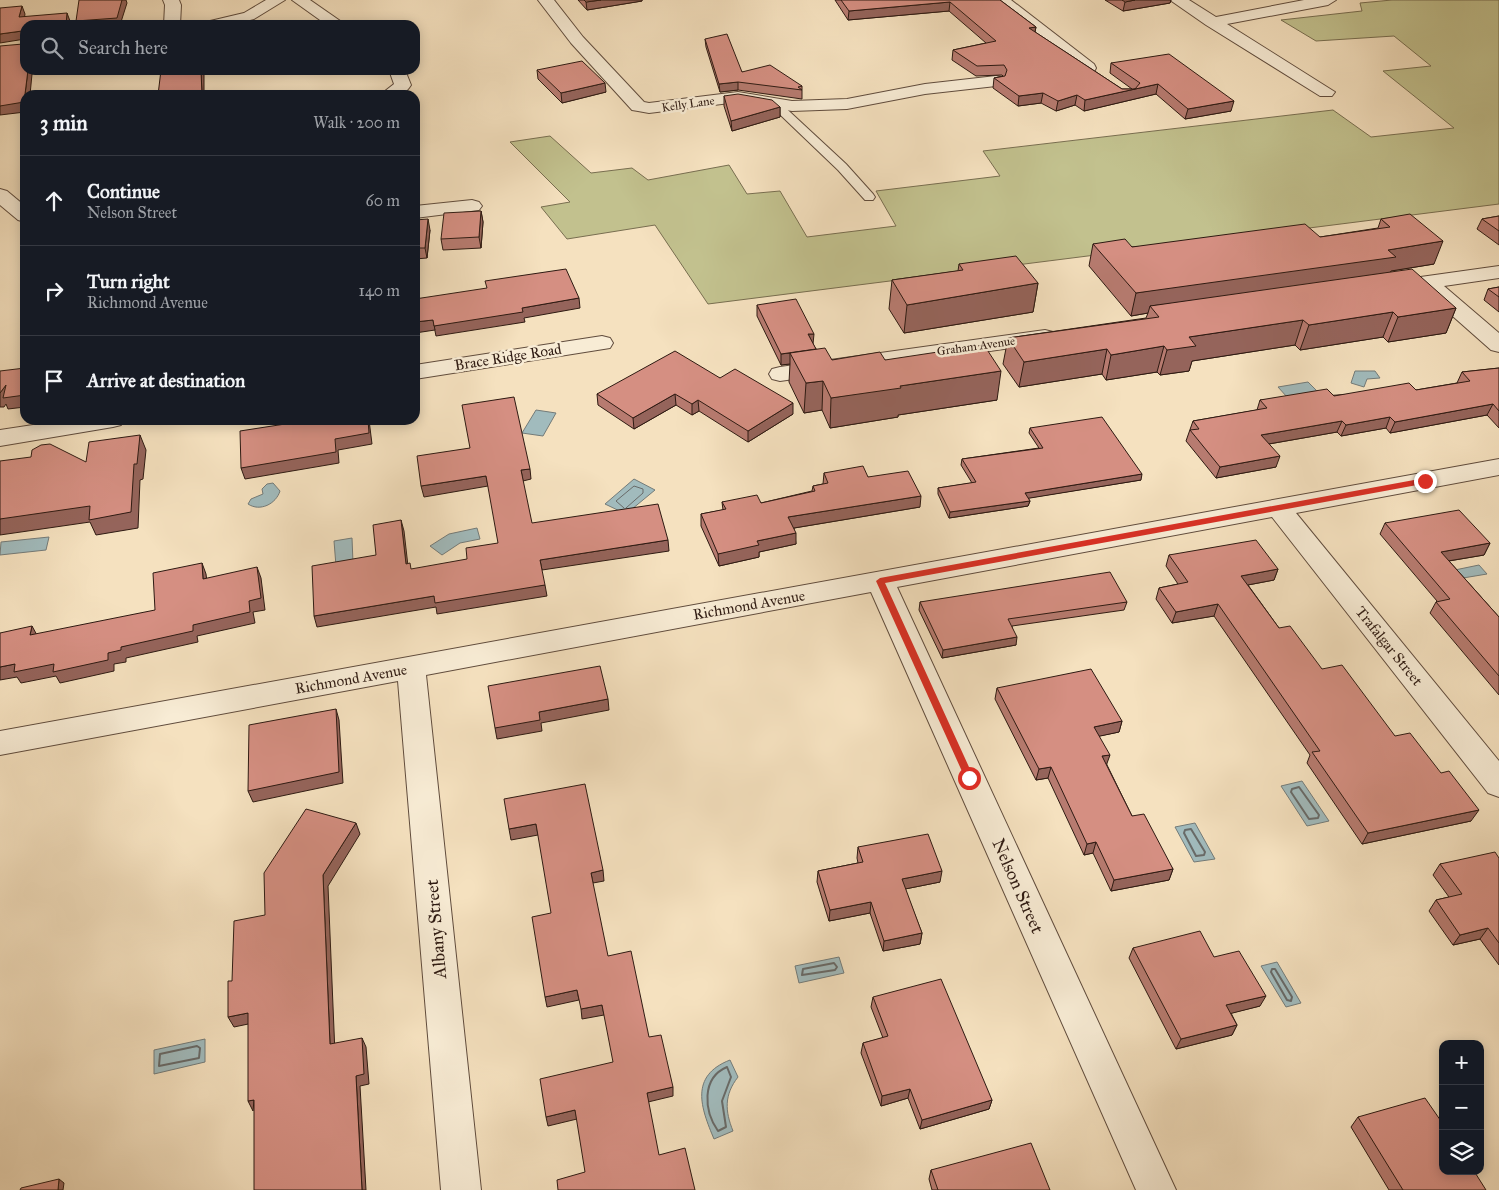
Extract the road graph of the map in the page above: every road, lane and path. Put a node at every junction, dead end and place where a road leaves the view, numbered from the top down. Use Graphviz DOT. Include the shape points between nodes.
graph roads {
  1 [pos="171,0"];
  2 [pos="277,0"];
  3 [pos="300,0"];
  4 [pos="546,0"];
  5 [pos="1002,0"];
  6 [pos="1178,0"];
  7 [pos="1328,0"];
  8 [pos="172,20"];
  9 [pos="233,20"];
  10 [pos="330,20"];
  11 [pos="1212,22"];
  12 [pos="399,75"];
  13 [pos="1105,78"];
  14 [pos="996,81"];
  15 [pos="396,90"];
  16 [pos="1326,92"];
  17 [pos="773,102"];
  18 [pos="0,195"];
  19 [pos="869,197"];
  20 [pos="472,206"];
  21 [pos="420,211"];
  22 [pos="20,212"];
  23 [pos="1499,272"];
  24 [pos="1427,282"];
  25 [pos="1368,291"];
  26 [pos="1064,334"];
  27 [pos="602,342"];
  28 [pos="1499,345"];
  29 [pos="420,371"];
  30 [pos="780,374"];
  31 [pos="82,425"];
  32 [pos="0,438"];
  33 [pos="1499,467"];
  34 [pos="1278,508"];
  35 [pos="880,581"];
  36 [pos="411,668"];
  37 [pos="0,743"];
  38 [pos="1499,784"];
  39 [pos="461,1190"];
  40 [pos="1156,1190"];
  1 -- 8 [label="street"];
  2 -- 9 [label="street" via="249,16"];
  3 -- 10 [label="street"];
  4 -- 17 [label="street, Kelly Lane" via="576,40 638,106 668,108 738,97"];
  5 -- 13 [label="street" via="1068,54"];
  6 -- 11 [label="street"];
  7 -- 11 [label="street"];
  11 -- 16 [label="street"];
  12 -- 15 [label="street" via="403,85"];
  14 -- 17 [label="street, Kelly Lane" via="847,104 792,106"];
  17 -- 19 [label="lane"];
  18 -- 22 [label="street"];
  20 -- 21 [label="street"];
  23 -- 24 [label="street"];
  24 -- 25 [label="street"];
  24 -- 28 [label="street"];
  26 -- 30 [label="street, Graham Avenue"];
  27 -- 29 [label="street, Brace Ridge Road"];
  31 -- 32 [label="street"];
  33 -- 34 [label="street, Richmond Avenue"];
  34 -- 35 [label="street, Richmond Avenue"];
  34 -- 38 [label="street, Trafalgar Street"];
  35 -- 36 [label="street, Richmond Avenue"];
  35 -- 40 [label="street, Nelson Street"];
  36 -- 37 [label="street, Richmond Avenue"];
  36 -- 39 [label="street, Albany Street"];
}
